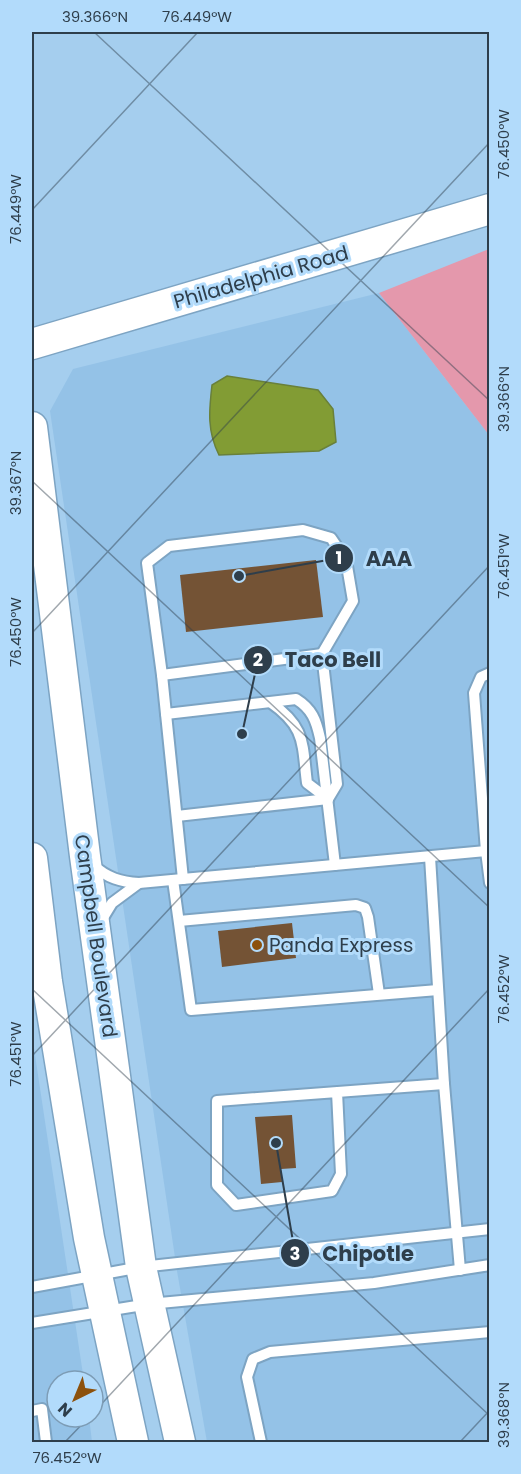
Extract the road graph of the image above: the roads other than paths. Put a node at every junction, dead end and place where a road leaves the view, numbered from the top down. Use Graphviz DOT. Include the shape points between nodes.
graph roads {
  1 [pos="489,209"];
  2 [pos="32,344"];
  3 [pos="32,427"];
  4 [pos="322,654"];
  5 [pos="489,673"];
  6 [pos="162,675"];
  7 [pos="270,702"];
  8 [pos="166,714"];
  9 [pos="327,799"];
  10 [pos="177,816"];
  11 [pos="486,851"];
  12 [pos="85,856"];
  13 [pos="430,856"];
  14 [pos="32,858"];
  15 [pos="335,865"];
  16 [pos="178,879"];
  17 [pos="139,883"];
  18 [pos="489,883"];
  19 [pos="179,921"];
  20 [pos="95,932"];
  21 [pos="438,990"];
  22 [pos="379,994"];
  23 [pos="444,1084"];
  24 [pos="337,1092"];
  25 [pos="489,1229"];
  26 [pos="456,1233"];
  27 [pos="489,1265"];
  28 [pos="141,1267"];
  29 [pos="460,1270"];
  30 [pos="96,1274"];
  31 [pos="32,1287"];
  32 [pos="148,1304"];
  33 [pos="104,1312"];
  34 [pos="32,1323"];
  35 [pos="489,1332"];
  36 [pos="32,1411"];
  37 [pos="46,1443"];
  38 [pos="133,1443"];
  39 [pos="180,1443"];
  40 [pos="261,1443"];
  1 -- 2 [label="main road, Philadelphia Road"];
  3 -- 12 [label="main road, Campbell Boulevard"];
  4 -- 6 [label="lane"];
  4 -- 6 [label="lane" via="353,601 346,560 331,538 303,530 169,546 147,562"];
  4 -- 9 [label="lane" via="337,784"];
  5 -- 11 [label="lane" via="481,677 474,693"];
  6 -- 8 [label="lane"];
  7 -- 8 [label="lane"];
  7 -- 9 [label="lane" via="294,722 301,734 307,783"];
  7 -- 9 [label="lane" via="296,699 316,719"];
  8 -- 10 [label="lane"];
  9 -- 10 [label="lane"];
  9 -- 15 [label="lane"];
  10 -- 16 [label="lane"];
  11 -- 13 [label="lane"];
  11 -- 18 [label="lane"];
  12 -- 17 [label="lane" via="105,875"];
  12 -- 20 [label="main road, Campbell Boulevard"];
  13 -- 15 [label="lane"];
  13 -- 21 [label="lane"];
  14 -- 30 [label="main road" via="47,982"];
  15 -- 16 [label="lane"];
  16 -- 17 [label="lane"];
  16 -- 19 [label="lane"];
  17 -- 20 [label="lane" via="112,903"];
  19 -- 22 [label="lane" via="356,904 365,908 368,917"];
  19 -- 22 [label="lane" via="191,1010"];
  20 -- 28 [label="main road, Campbell Boulevard"];
  21 -- 22 [label="lane"];
  21 -- 23 [label="lane"];
  23 -- 24 [label="lane"];
  23 -- 26 [label="lane"];
  24 -- 24 [label="lane" via="217,1101 218,1185 236,1205 332,1191 341,1174"];
  25 -- 26 [label="lane"];
  26 -- 28 [label="lane"];
  26 -- 29 [label="lane"];
  27 -- 29 [label="lane"];
  28 -- 30 [label="lane"];
  28 -- 32 [label="main road, Campbell Boulevard"];
  29 -- 32 [label="lane" via="374,1283"];
  30 -- 31 [label="lane"];
  30 -- 33 [label="main road"];
  32 -- 33 [label="lane"];
  32 -- 39 [label="main road, Campbell Boulevard"];
  33 -- 34 [label="lane"];
  33 -- 38 [label="main road"];
  35 -- 40 [label="lane" via="270,1352 253,1359 247,1377"];
  36 -- 37 [label="lane" via="42,1409"];
}
